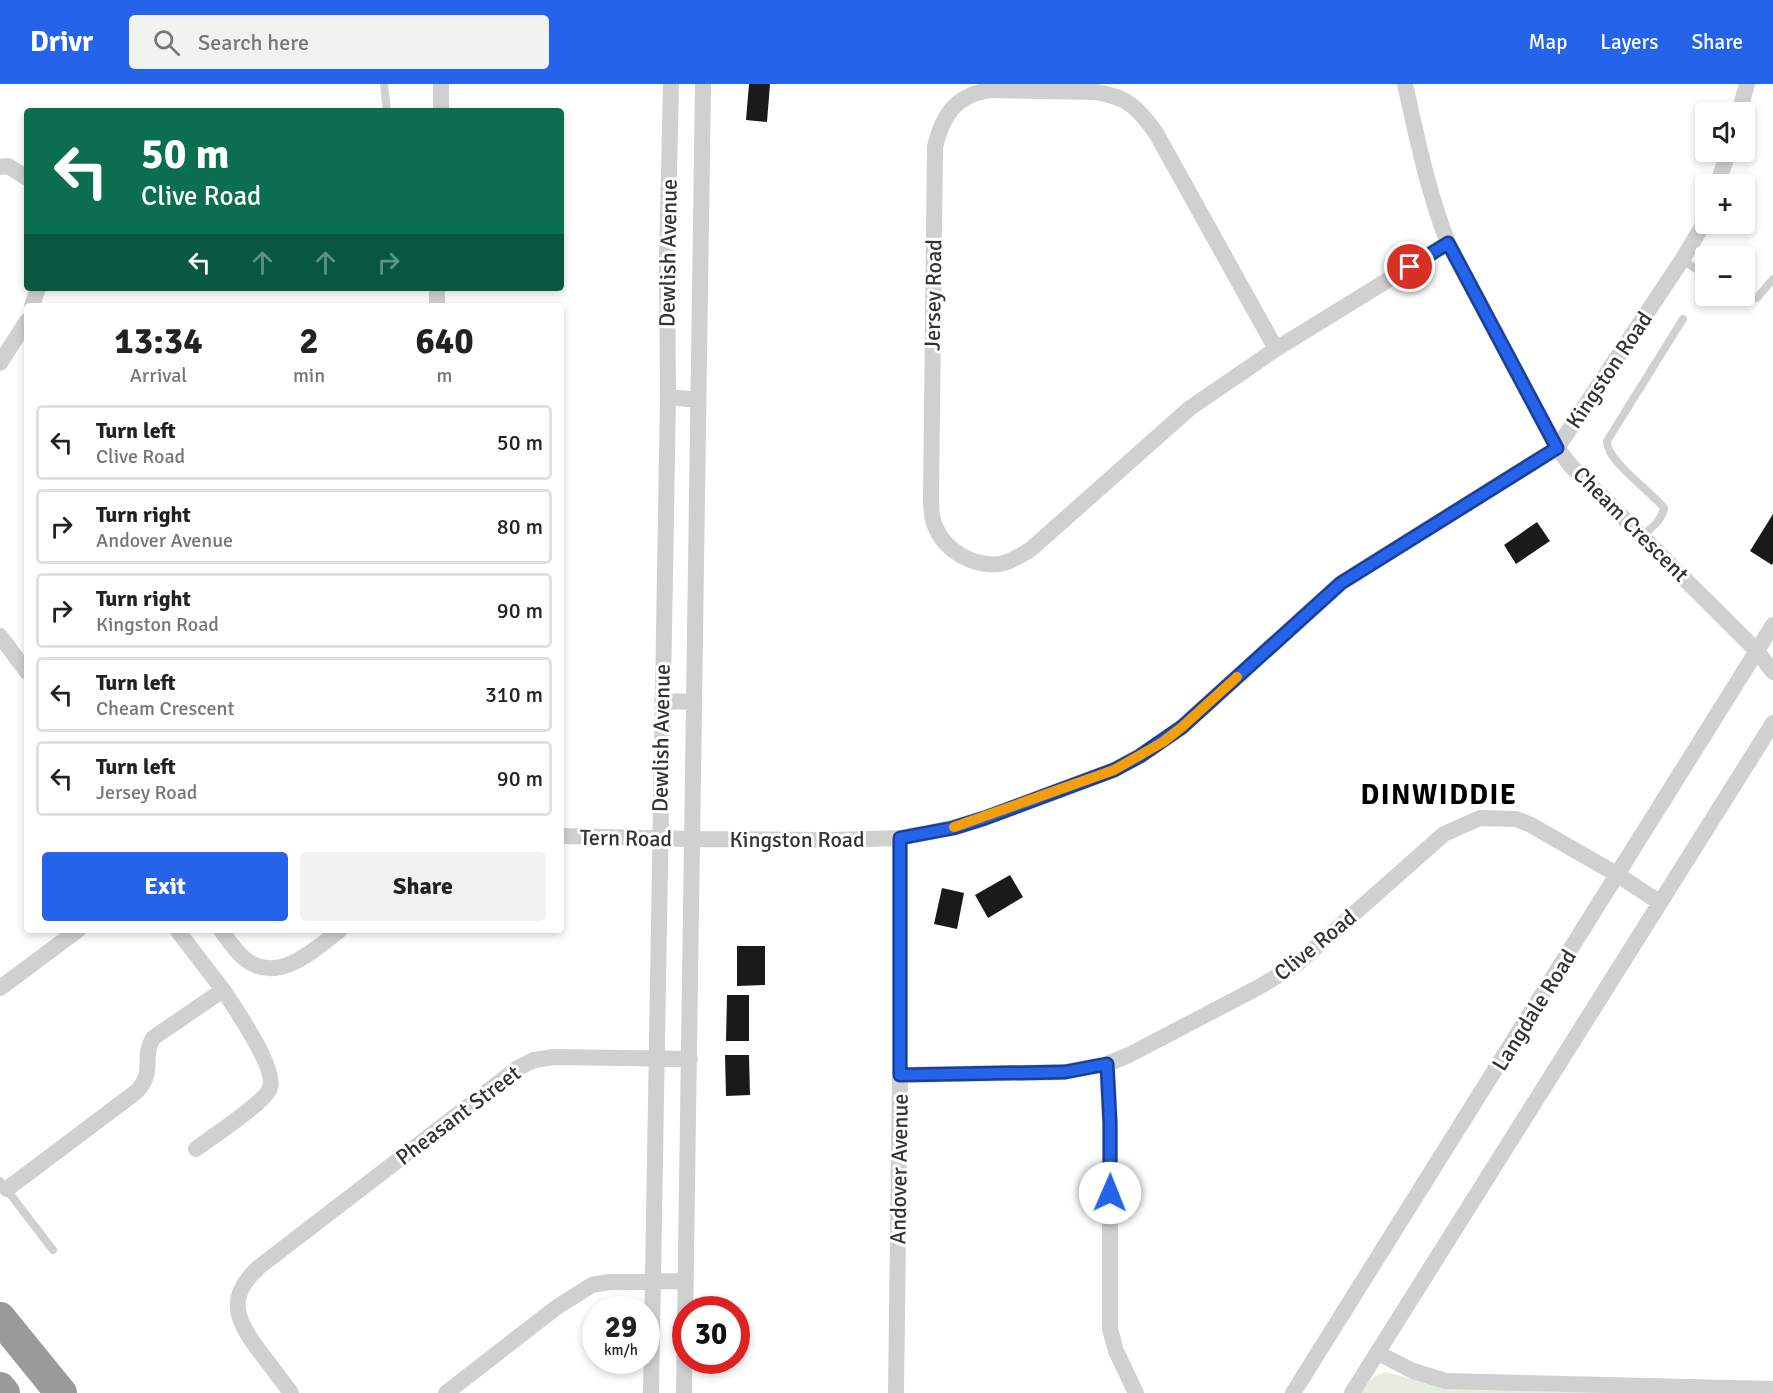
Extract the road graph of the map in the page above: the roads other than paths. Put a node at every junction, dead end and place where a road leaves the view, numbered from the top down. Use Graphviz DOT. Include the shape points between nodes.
graph roads {
  1 [pos="384,84"];
  2 [pos="441,84"];
  3 [pos="671,84"];
  4 [pos="703,84"];
  5 [pos="1404,84"];
  6 [pos="1747,84"];
  7 [pos="1742,102"];
  8 [pos="387,108"];
  9 [pos="441,108"];
  10 [pos="0,167"];
  11 [pos="24,176"];
  12 [pos="1698,234"];
  13 [pos="1448,243"];
  14 [pos="1682,260"];
  15 [pos="1695,268"];
  16 [pos="1773,279"];
  17 [pos="1755,298"];
  18 [pos="1683,319"];
  19 [pos="24,326"];
  20 [pos="1276,349"];
  21 [pos="0,363"];
  22 [pos="668,397"];
  23 [pos="698,400"];
  24 [pos="1557,448"];
  25 [pos="1643,536"];
  26 [pos="1773,625"];
  27 [pos="0,636"];
  28 [pos="1757,651"];
  29 [pos="24,668"];
  30 [pos="1773,672"];
  31 [pos="662,701"];
  32 [pos="694,702"];
  33 [pos="1773,723"];
  34 [pos="564,836"];
  35 [pos="900,838"];
  36 [pos="660,839"];
  37 [pos="691,839"];
  38 [pos="1618,875"];
  39 [pos="1659,902"];
  40 [pos="74,933"];
  41 [pos="179,933"];
  42 [pos="223,933"];
  43 [pos="336,933"];
  44 [pos="0,988"];
  45 [pos="224,990"];
  46 [pos="656,1059"];
  47 [pos="690,1059"];
  48 [pos="1107,1064"];
  49 [pos="900,1075"];
  50 [pos="195,1149"];
  51 [pos="4,1185"];
  52 [pos="53,1250"];
  53 [pos="652,1280"];
  54 [pos="686,1281"];
  55 [pos="0,1318"];
  56 [pos="1378,1353"];
  57 [pos="0,1388"];
  58 [pos="1773,1389"];
  59 [pos="4,1393"];
  60 [pos="61,1393"];
  61 [pos="291,1393"];
  62 [pos="446,1393"];
  63 [pos="651,1393"];
  64 [pos="684,1393"];
  65 [pos="896,1393"];
  66 [pos="1136,1393"];
  67 [pos="1293,1393"];
  68 [pos="1352,1393"];
  1 -- 8 [label="lane"];
  2 -- 9 [label="street"];
  3 -- 22 [label="street, Dewlish Avenue"];
  4 -- 23 [label="street, Dewlish Avenue"];
  5 -- 13 [label="street, Cheam Crescent" via="1432,200"];
  6 -- 7 [label="street"];
  10 -- 11 [label="street" via="8,166"];
  12 -- 14 [label="street, Kingston Road"];
  13 -- 20 [label="street, Jersey Road"];
  13 -- 24 [label="street, Cheam Crescent"];
  14 -- 15 [label="lane"];
  14 -- 24 [label="street, Kingston Road"];
  16 -- 17 [label="lane"];
  18 -- 25 [label="lane" via="1607,441 1614,458 1664,508 1663,515"];
  19 -- 21 [label="street"];
  20 -- 20 [label="street, Jersey Road" via="1190,408 1030,550 1002,564 975,563 964,558 935,526 931,498 934,147 945,118 967,96 979,91 1096,92 1127,101 1156,133"];
  22 -- 23 [label="street"];
  22 -- 31 [label="street, Dewlish Avenue"];
  23 -- 32 [label="street, Dewlish Avenue"];
  24 -- 25 [label="street, Cheam Crescent"];
  24 -- 35 [label="street, Kingston Road" via="1341,583 1182,727 1140,756 1114,770 985,818"];
  25 -- 28 [label="street, Cheam Crescent"];
  26 -- 28 [label="street, Langdale Road"];
  27 -- 29 [label="street"];
  28 -- 30 [label="street, Cheam Crescent"];
  28 -- 38 [label="street, Langdale Road"];
  31 -- 32 [label="street"];
  31 -- 36 [label="street, Dewlish Avenue"];
  32 -- 37 [label="street, Dewlish Avenue"];
  33 -- 39 [label="street"];
  34 -- 36 [label="street, Tern Road"];
  35 -- 37 [label="street, Kingston Road"];
  35 -- 49 [label="street, Andover Avenue"];
  36 -- 37 [label="street, Tern Road"];
  36 -- 46 [label="street, Dewlish Avenue"];
  37 -- 47 [label="street, Dewlish Avenue"];
  38 -- 39 [label="street, Clive Road"];
  38 -- 48 [label="street, Clive Road" via="1516,819 1480,818 1460,825 1428,847 1297,964"];
  38 -- 67 [label="street, Langdale Road"];
  39 -- 56 [label="street"];
  40 -- 44 [label="street"];
  41 -- 45 [label="street"];
  42 -- 43 [label="street" via="245,959 273,969 293,963"];
  45 -- 50 [label="street" via="253,1037 272,1080 271,1088"];
  45 -- 51 [label="street" via="153,1038 147,1077 136,1092"];
  46 -- 47 [label="street, Pheasant Street"];
  46 -- 53 [label="street, Dewlish Avenue"];
  46 -- 61 [label="street, Pheasant Street" via="554,1057 518,1068 259,1267 242,1285 237,1297 238,1316 247,1335"];
  47 -- 54 [label="street, Dewlish Avenue"];
  48 -- 49 [label="street, Clive Road" via="1065,1072"];
  48 -- 66 [label="street" via="1110,1329"];
  49 -- 65 [label="street, Andover Avenue"];
  51 -- 52 [label="lane"];
  53 -- 54 [label="street"];
  53 -- 62 [label="street" via="592,1285"];
  53 -- 63 [label="street, Dewlish Avenue"];
  54 -- 64 [label="street, Dewlish Avenue"];
  55 -- 60 [label="highway"];
  56 -- 58 [label="street" via="1413,1371 1446,1381"];
  56 -- 68 [label="street"];
  57 -- 59 [label="highway"];
}
